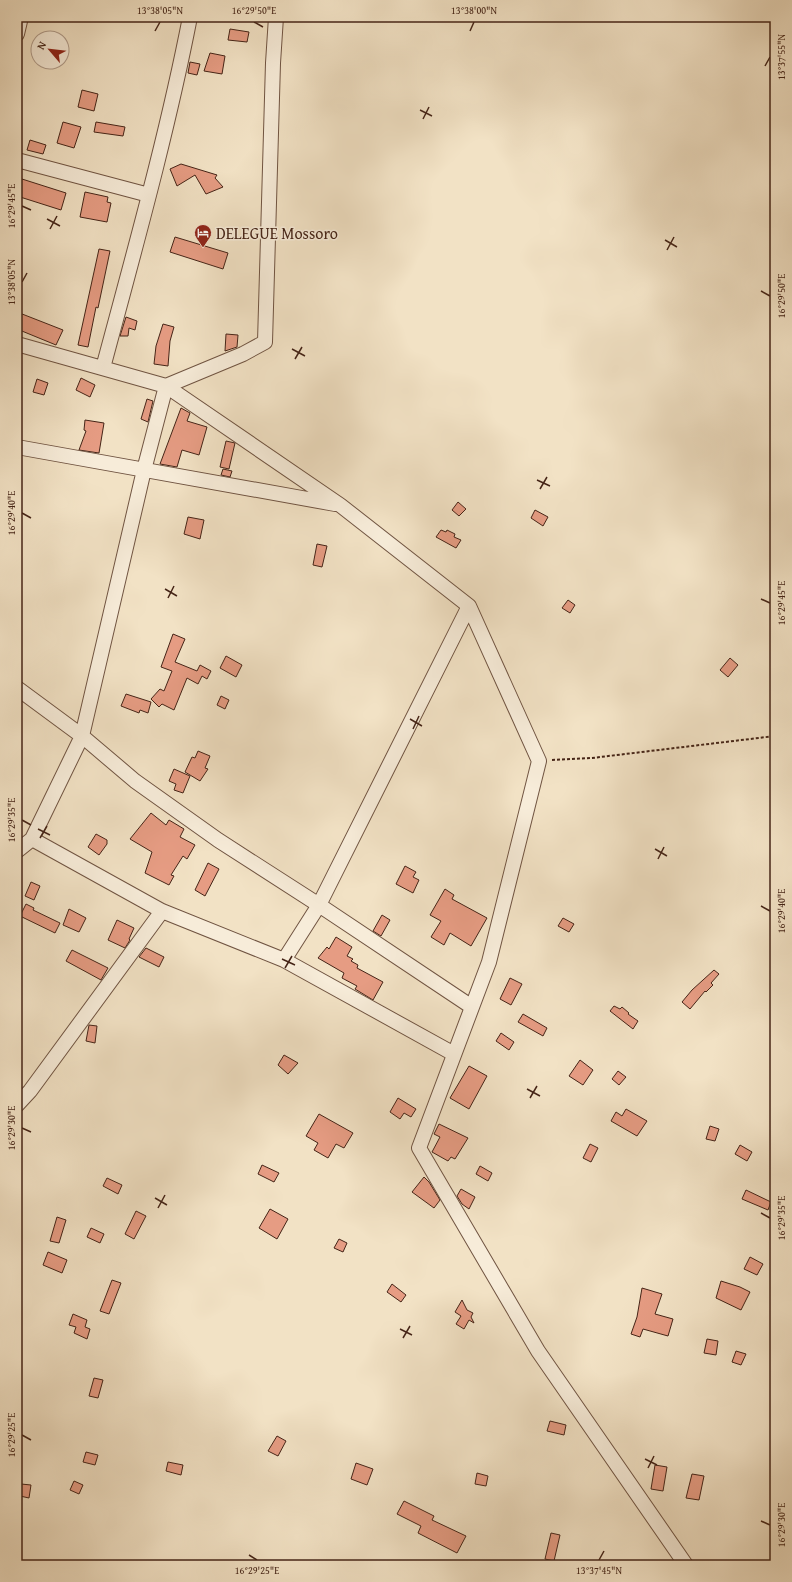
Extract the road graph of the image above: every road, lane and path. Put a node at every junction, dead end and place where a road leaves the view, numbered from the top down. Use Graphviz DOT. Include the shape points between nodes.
graph roads {
  1 [pos="21,17"];
  2 [pos="190,17"];
  3 [pos="276,17"];
  4 [pos="17,34"];
  5 [pos="17,160"];
  6 [pos="149,195"];
  7 [pos="17,344"];
  8 [pos="103,368"];
  9 [pos="166,386"];
  10 [pos="17,447"];
  11 [pos="144,470"];
  12 [pos="340,505"];
  13 [pos="469,606"];
  14 [pos="17,688"];
  15 [pos="82,736"];
  16 [pos="775,736"];
  17 [pos="539,761"];
  18 [pos="32,838"];
  19 [pos="17,851"];
  20 [pos="319,905"];
  21 [pos="162,910"];
  22 [pos="284,960"];
  23 [pos="472,1007"];
  24 [pos="454,1054"];
  25 [pos="24,1090"];
  26 [pos="17,1105"];
  27 [pos="686,1565"];
  1 -- 4 [label="street"];
  2 -- 6 [label="street"];
  3 -- 9 [label="street" via="265,342 243,354"];
  5 -- 6 [label="street"];
  6 -- 8 [label="street"];
  7 -- 8 [label="street"];
  8 -- 9 [label="street"];
  9 -- 11 [label="street"];
  9 -- 12 [label="street"];
  10 -- 11 [label="street"];
  11 -- 12 [label="street"];
  11 -- 15 [label="street"];
  12 -- 13 [label="street"];
  13 -- 17 [label="street"];
  13 -- 20 [label="street"];
  14 -- 15 [label="street"];
  15 -- 18 [label="street"];
  15 -- 20 [label="street" via="135,781 218,840"];
  16 -- 17 [label="path" via="592,758"];
  17 -- 23 [label="street" via="489,962"];
  18 -- 19 [label="street"];
  18 -- 21 [label="street"];
  20 -- 22 [label="street"];
  20 -- 23 [label="street"];
  21 -- 22 [label="street"];
  21 -- 25 [label="street"];
  22 -- 24 [label="street"];
  23 -- 24 [label="street"];
  24 -- 27 [label="street" via="419,1148 538,1351"];
  25 -- 26 [label="street"];
}
